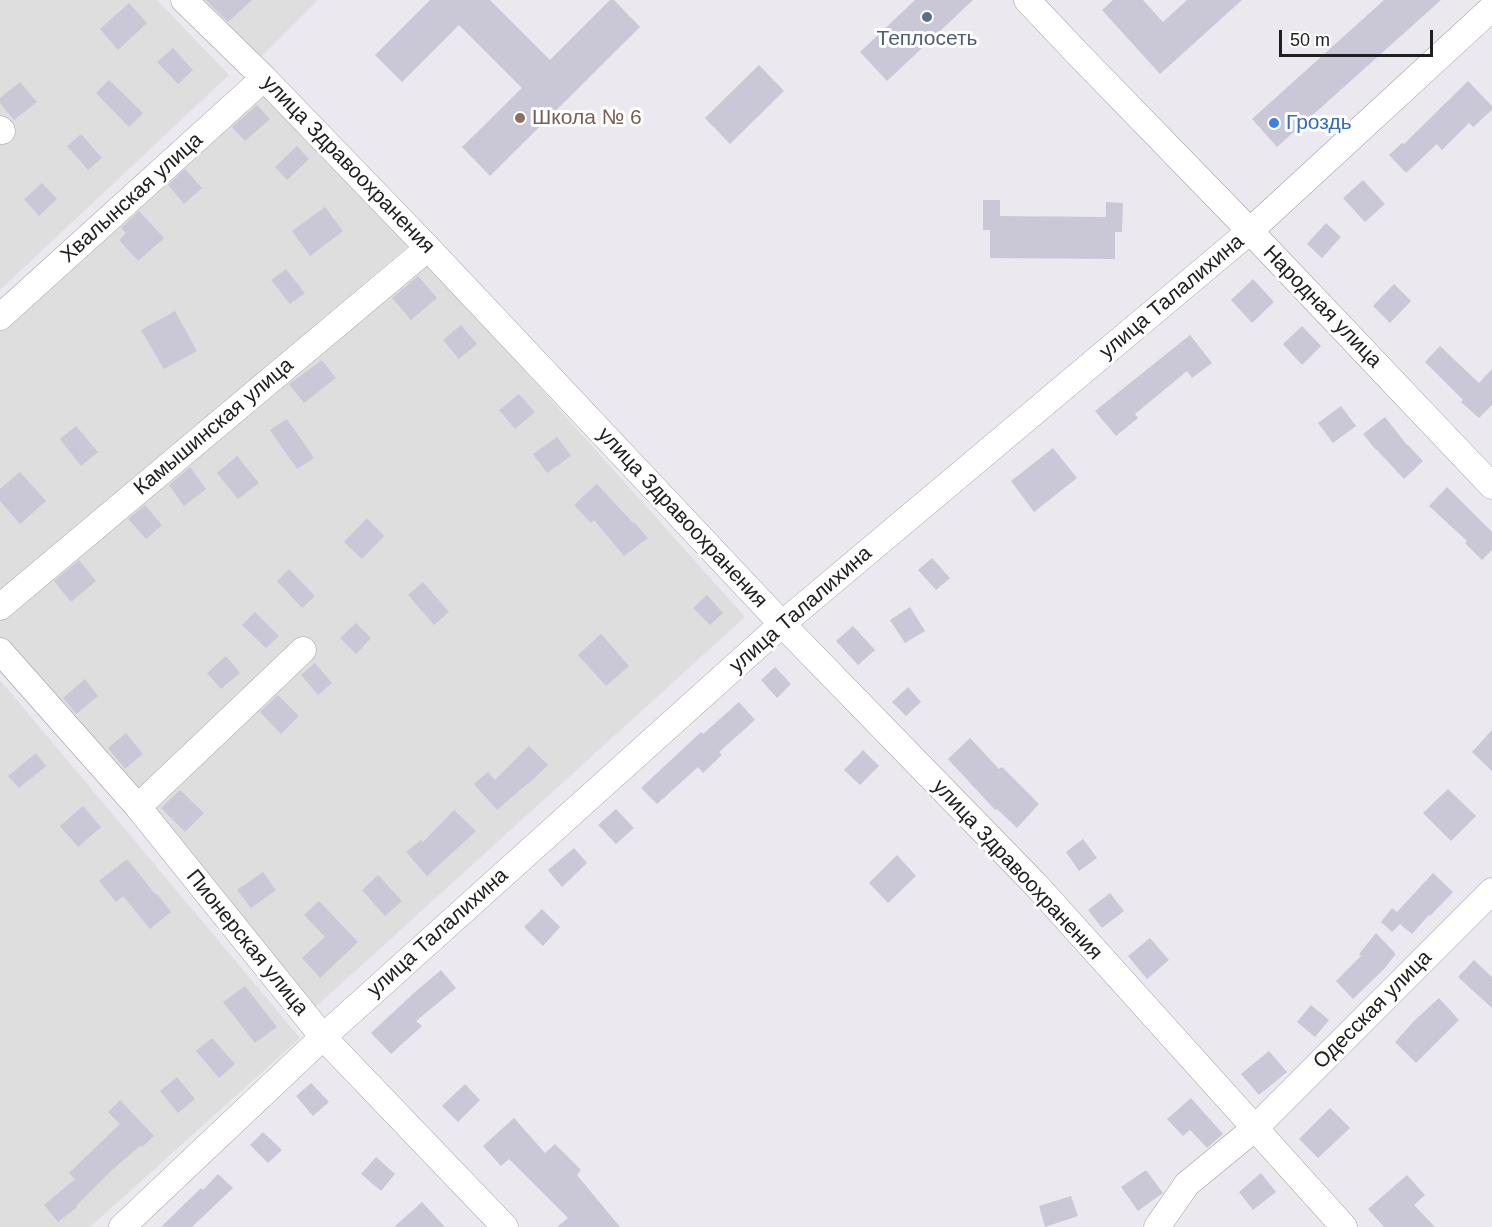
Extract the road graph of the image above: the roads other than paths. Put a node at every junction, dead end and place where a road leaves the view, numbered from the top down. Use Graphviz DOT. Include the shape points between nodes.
graph roads {
  1 [pos="184,0"];
  2 [pos="1027,0"];
  3 [pos="1492,8"];
  4 [pos="264,78"];
  5 [pos="1250,231"];
  6 [pos="428,248"];
  7 [pos="0,317"];
  8 [pos="1492,486"];
  9 [pos="0,607"];
  10 [pos="782,624"];
  11 [pos="303,650"];
  12 [pos="0,651"];
  13 [pos="138,807"];
  14 [pos="1492,891"];
  15 [pos="323,1037"];
  16 [pos="1254,1128"];
  17 [pos="122,1227"];
  18 [pos="505,1227"];
  19 [pos="1157,1227"];
  20 [pos="1344,1227"];
  1 -- 4 [label="street, улица Здравоохранения"];
  2 -- 5 [label="street, Народная улица"];
  3 -- 5 [label="street, улица Талалихина"];
  4 -- 6 [label="street, улица Здравоохранения"];
  4 -- 7 [label="street, Хвалынская улица"];
  5 -- 8 [label="street, Народная улица"];
  5 -- 10 [label="street, улица Талалихина"];
  6 -- 9 [label="street, Камышинская улица"];
  6 -- 10 [label="street, улица Здравоохранения"];
  10 -- 15 [label="street, улица Талалихина"];
  10 -- 16 [label="street, улица Здравоохранения" via="1036,885"];
  11 -- 13 [label="street"];
  12 -- 13 [label="street, Пионерская улица"];
  13 -- 15 [label="street, Пионерская улица"];
  14 -- 16 [label="street, Одесская улица"];
  15 -- 17 [label="street, улица Талалихина"];
  15 -- 18 [label="street, Пионерская улица"];
  16 -- 19 [label="street, Одесская улица" via="1187,1184"];
  16 -- 20 [label="street, улица Здравоохранения"];
}
